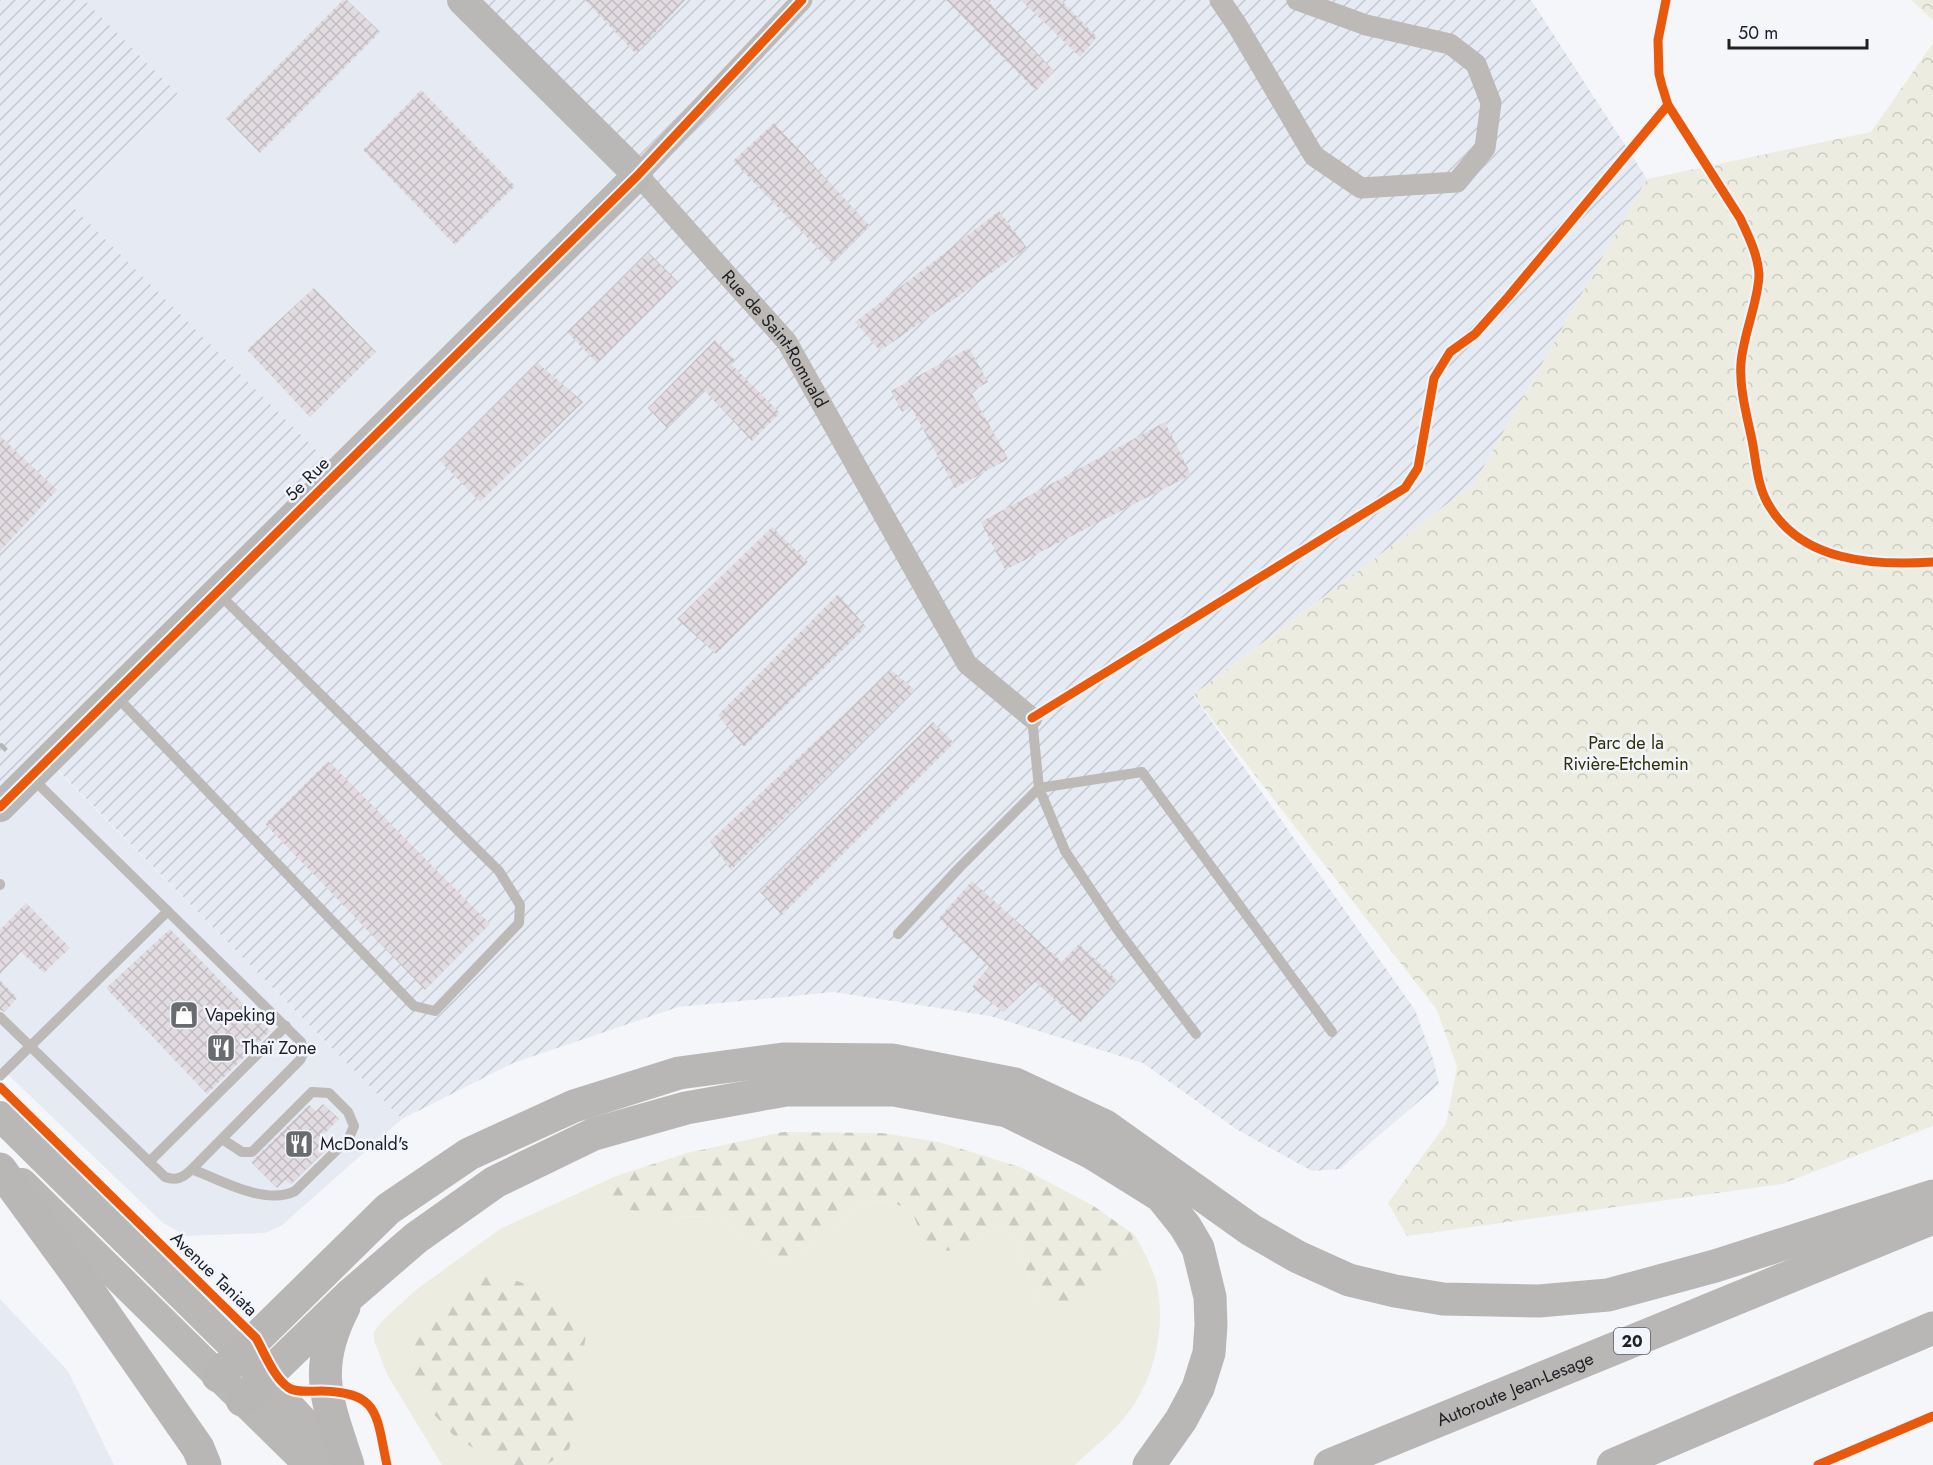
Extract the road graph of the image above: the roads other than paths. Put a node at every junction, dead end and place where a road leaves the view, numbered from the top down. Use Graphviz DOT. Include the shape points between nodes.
graph roads {
  1 [pos="462,0"];
  2 [pos="802,0"];
  3 [pos="1220,0"];
  4 [pos="1297,0"];
  5 [pos="638,175"];
  6 [pos="217,592"];
  7 [pos="114,693"];
  8 [pos="1032,718"];
  9 [pos="30,777"];
  10 [pos="1039,788"];
  11 [pos="0,807"];
  12 [pos="168,911"];
  13 [pos="898,934"];
  14 [pos="0,1017"];
  15 [pos="286,1026"];
  16 [pos="1332,1032"];
  17 [pos="1196,1034"];
  18 [pos="30,1046"];
  19 [pos="0,1076"];
  20 [pos="0,1116"];
  21 [pos="222,1139"];
  22 [pos="0,1161"];
  23 [pos="149,1162"];
  24 [pos="0,1169"];
  25 [pos="192,1169"];
  26 [pos="1933,1196"];
  27 [pos="1933,1218"];
  28 [pos="350,1295"];
  29 [pos="1933,1328"];
  30 [pos="1933,1344"];
  31 [pos="229,1365"];
  32 [pos="253,1389"];
  33 [pos="205,1465"];
  34 [pos="309,1465"];
  35 [pos="346,1465"];
  36 [pos="1149,1465"];
  37 [pos="1330,1465"];
  38 [pos="1613,1465"];
  39 [pos="1664,1465"];
  1 -- 5 [label="street, Rue de Saint-Romuald"];
  2 -- 5 [label="street"];
  3 -- 4 [label="street" via="1314,156 1361,188 1457,182 1485,148 1491,103 1476,63 1450,44 1366,25"];
  5 -- 6 [label="street, 5e Rue"];
  5 -- 8 [label="street, Rue de Saint-Romuald" via="787,342 967,664"];
  6 -- 7 [label="street, 5e Rue"];
  6 -- 7 [label="lane" via="499,871 520,905 519,923 435,1011 414,1006"];
  7 -- 9 [label="street, 5e Rue"];
  8 -- 10 [label="lane"];
  9 -- 11 [label="street, 5e Rue"];
  9 -- 12 [label="lane"];
  10 -- 13 [label="lane"];
  10 -- 16 [label="lane" via="1142,772"];
  10 -- 17 [label="lane" via="1065,851 1117,929"];
  12 -- 15 [label="lane"];
  12 -- 18 [label="lane"];
  14 -- 18 [label="lane"];
  15 -- 21 [label="lane" via="302,1042 304,1052 300,1060"];
  15 -- 23 [label="lane"];
  18 -- 19 [label="lane"];
  18 -- 23 [label="lane"];
  20 -- 31 [label="street, Avenue Taniata"];
  21 -- 25 [label="lane"];
  21 -- 25 [label="lane" via="242,1152 252,1152 312,1092 329,1093 348,1112 354,1126 349,1138 295,1191 285,1196 258,1195"];
  22 -- 31 [label="street, Avenue Taniata"];
  23 -- 25 [label="lane" via="174,1180"];
  24 -- 33 [label="highway" via="198,1448"];
  26 -- 31 [label="highway" via="1715,1266 1608,1295 1539,1301 1443,1299 1349,1280 1298,1257 1251,1230 1104,1126 1015,1084 892,1060 783,1059 679,1073 574,1106 469,1154 387,1209"];
  27 -- 37 [label="highway, Autoroute Jean-Lesage / 20"];
  28 -- 32 [label="highway"];
  28 -- 35 [label="highway" via="333,1329 325,1363 326,1398"];
  28 -- 36 [label="highway" via="416,1238 495,1182 605,1130 686,1108 786,1090 894,1090 1007,1111 1092,1153 1161,1196 1198,1248 1210,1297 1209,1353 1198,1388 1181,1420"];
  29 -- 38 [label="highway"];
  30 -- 39 [label="highway"];
  31 -- 32 [label="street, Avenue Taniata"];
  32 -- 34 [label="street, Avenue Taniata"];
  32 -- 35 [label="street, Avenue Taniata"];
}
